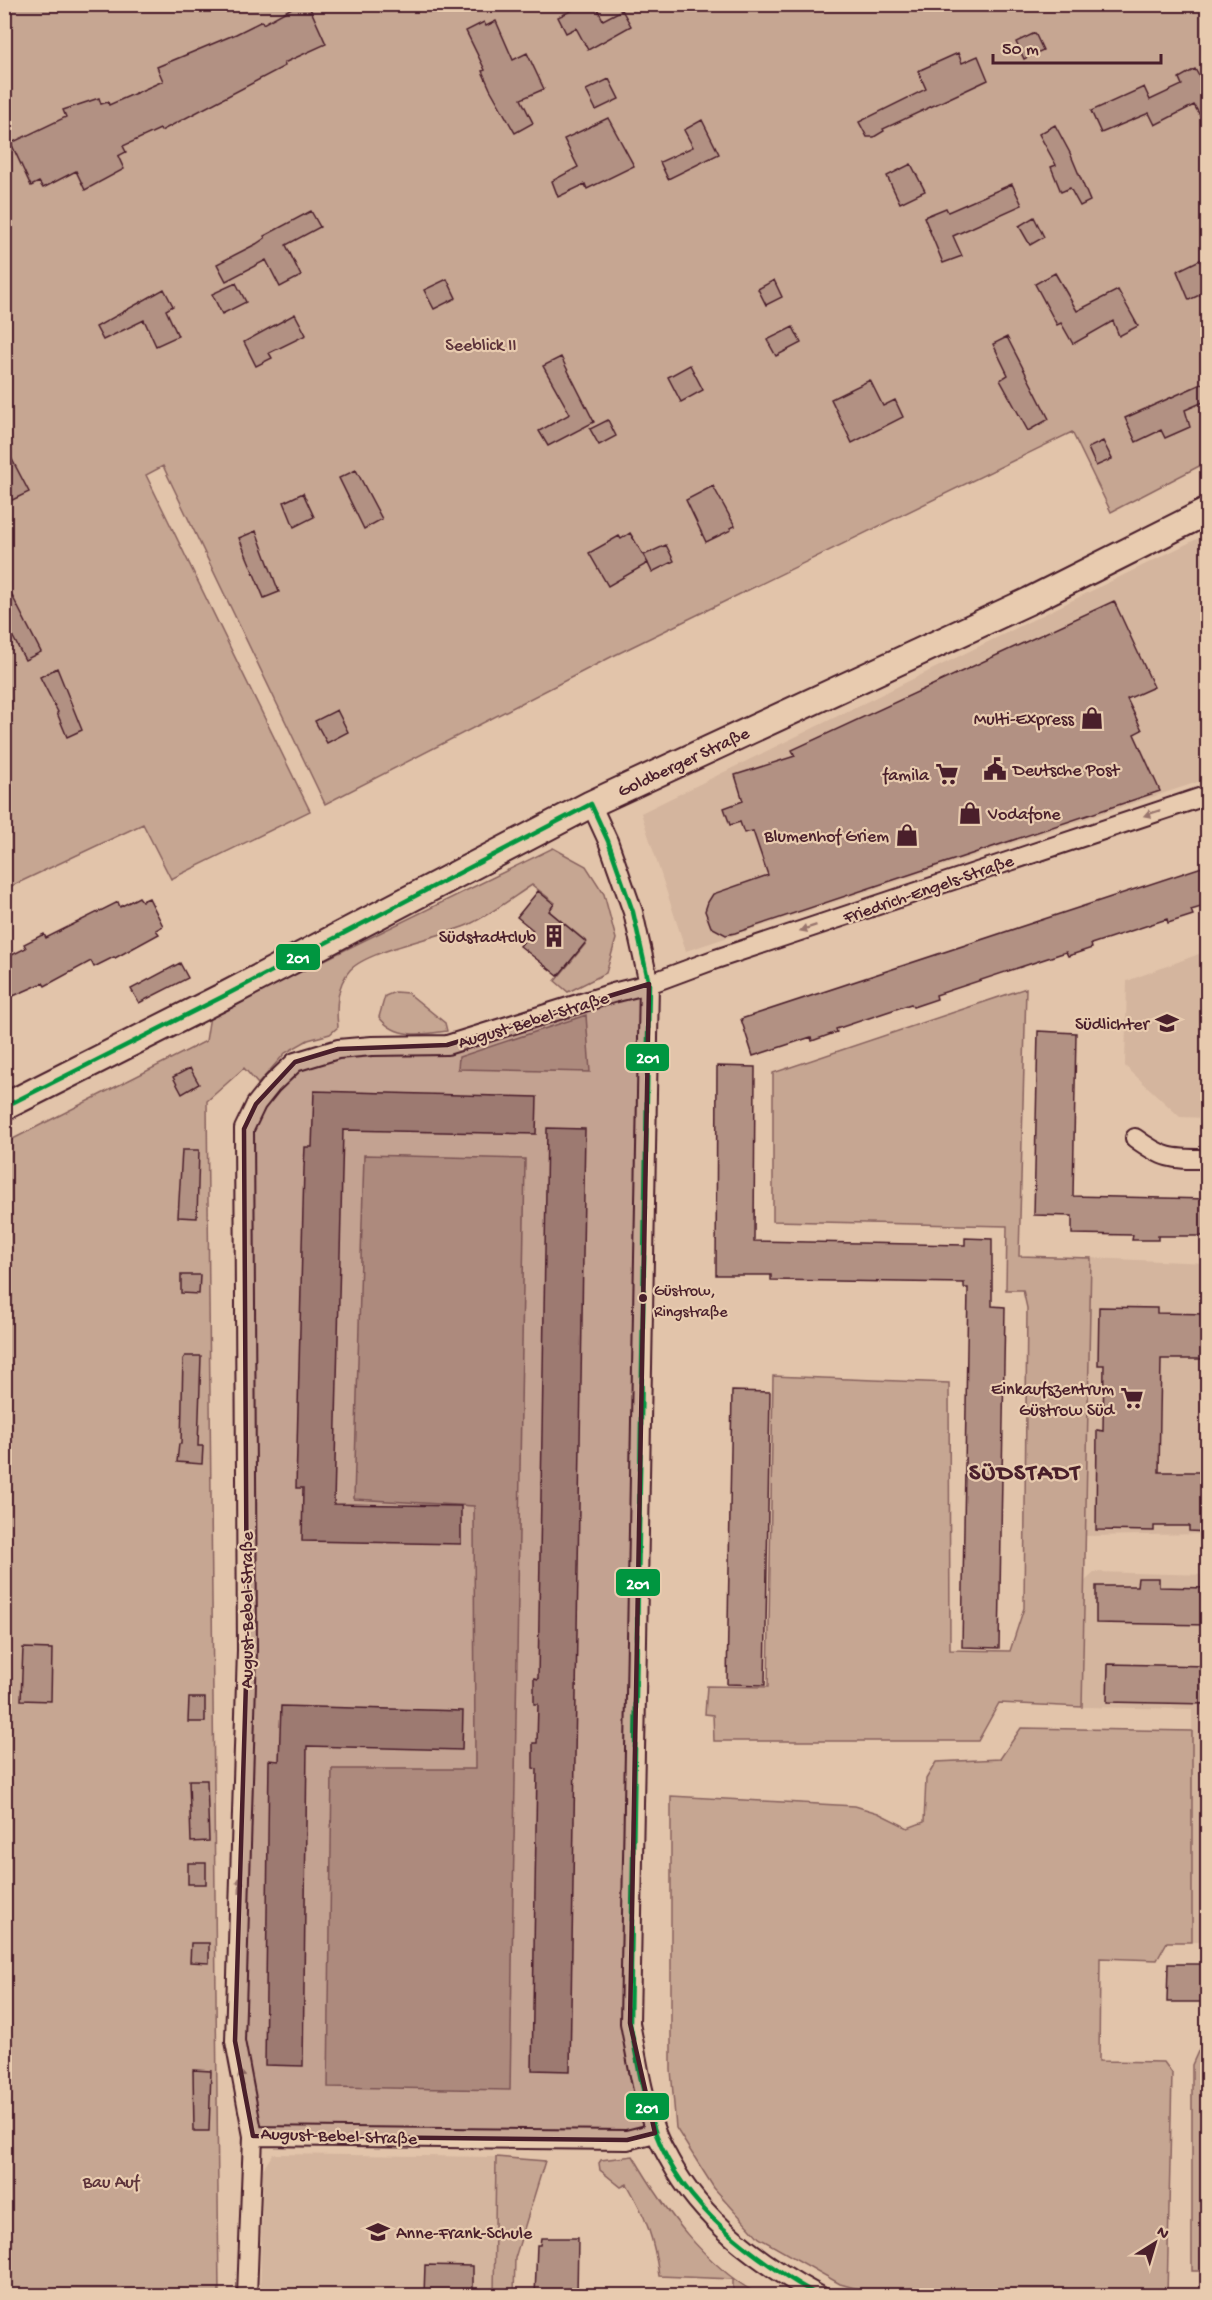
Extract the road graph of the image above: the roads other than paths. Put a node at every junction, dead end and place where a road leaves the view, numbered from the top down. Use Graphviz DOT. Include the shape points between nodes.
graph roads {
  1 [pos="1208,511"];
  2 [pos="1208,795"];
  3 [pos="591,804"];
  4 [pos="649,984"];
  5 [pos="4,1107"];
  6 [pos="1134,1138"];
  7 [pos="1208,1159"];
  8 [pos="655,2133"];
  9 [pos="253,2136"];
  10 [pos="247,2295"];
  11 [pos="820,2295"];
  1 -- 3 [label="main road, Goldberger Straße" via="1029,601"];
  2 -- 4 [label="street, Friedrich-Engels-Straße, one-way"];
  3 -- 4 [label="street" via="633,912"];
  3 -- 5 [label="main road, Goldberger Straße"];
  4 -- 8 [label="street" via="630,2023"];
  9 -- 4 [label="street, August-Bebel-Straße, one-way" via="235,2041 248,1650 244,1129 256,1104 295,1062 338,1049 447,1046"];
  6 -- 7 [label="street" via="1172,1159"];
  8 -- 9 [label="street, August-Bebel-Straße" via="627,2140"];
  8 -- 11 [label="street" via="683,2185 726,2233 771,2267"];
  9 -- 10 [label="street"];
}
